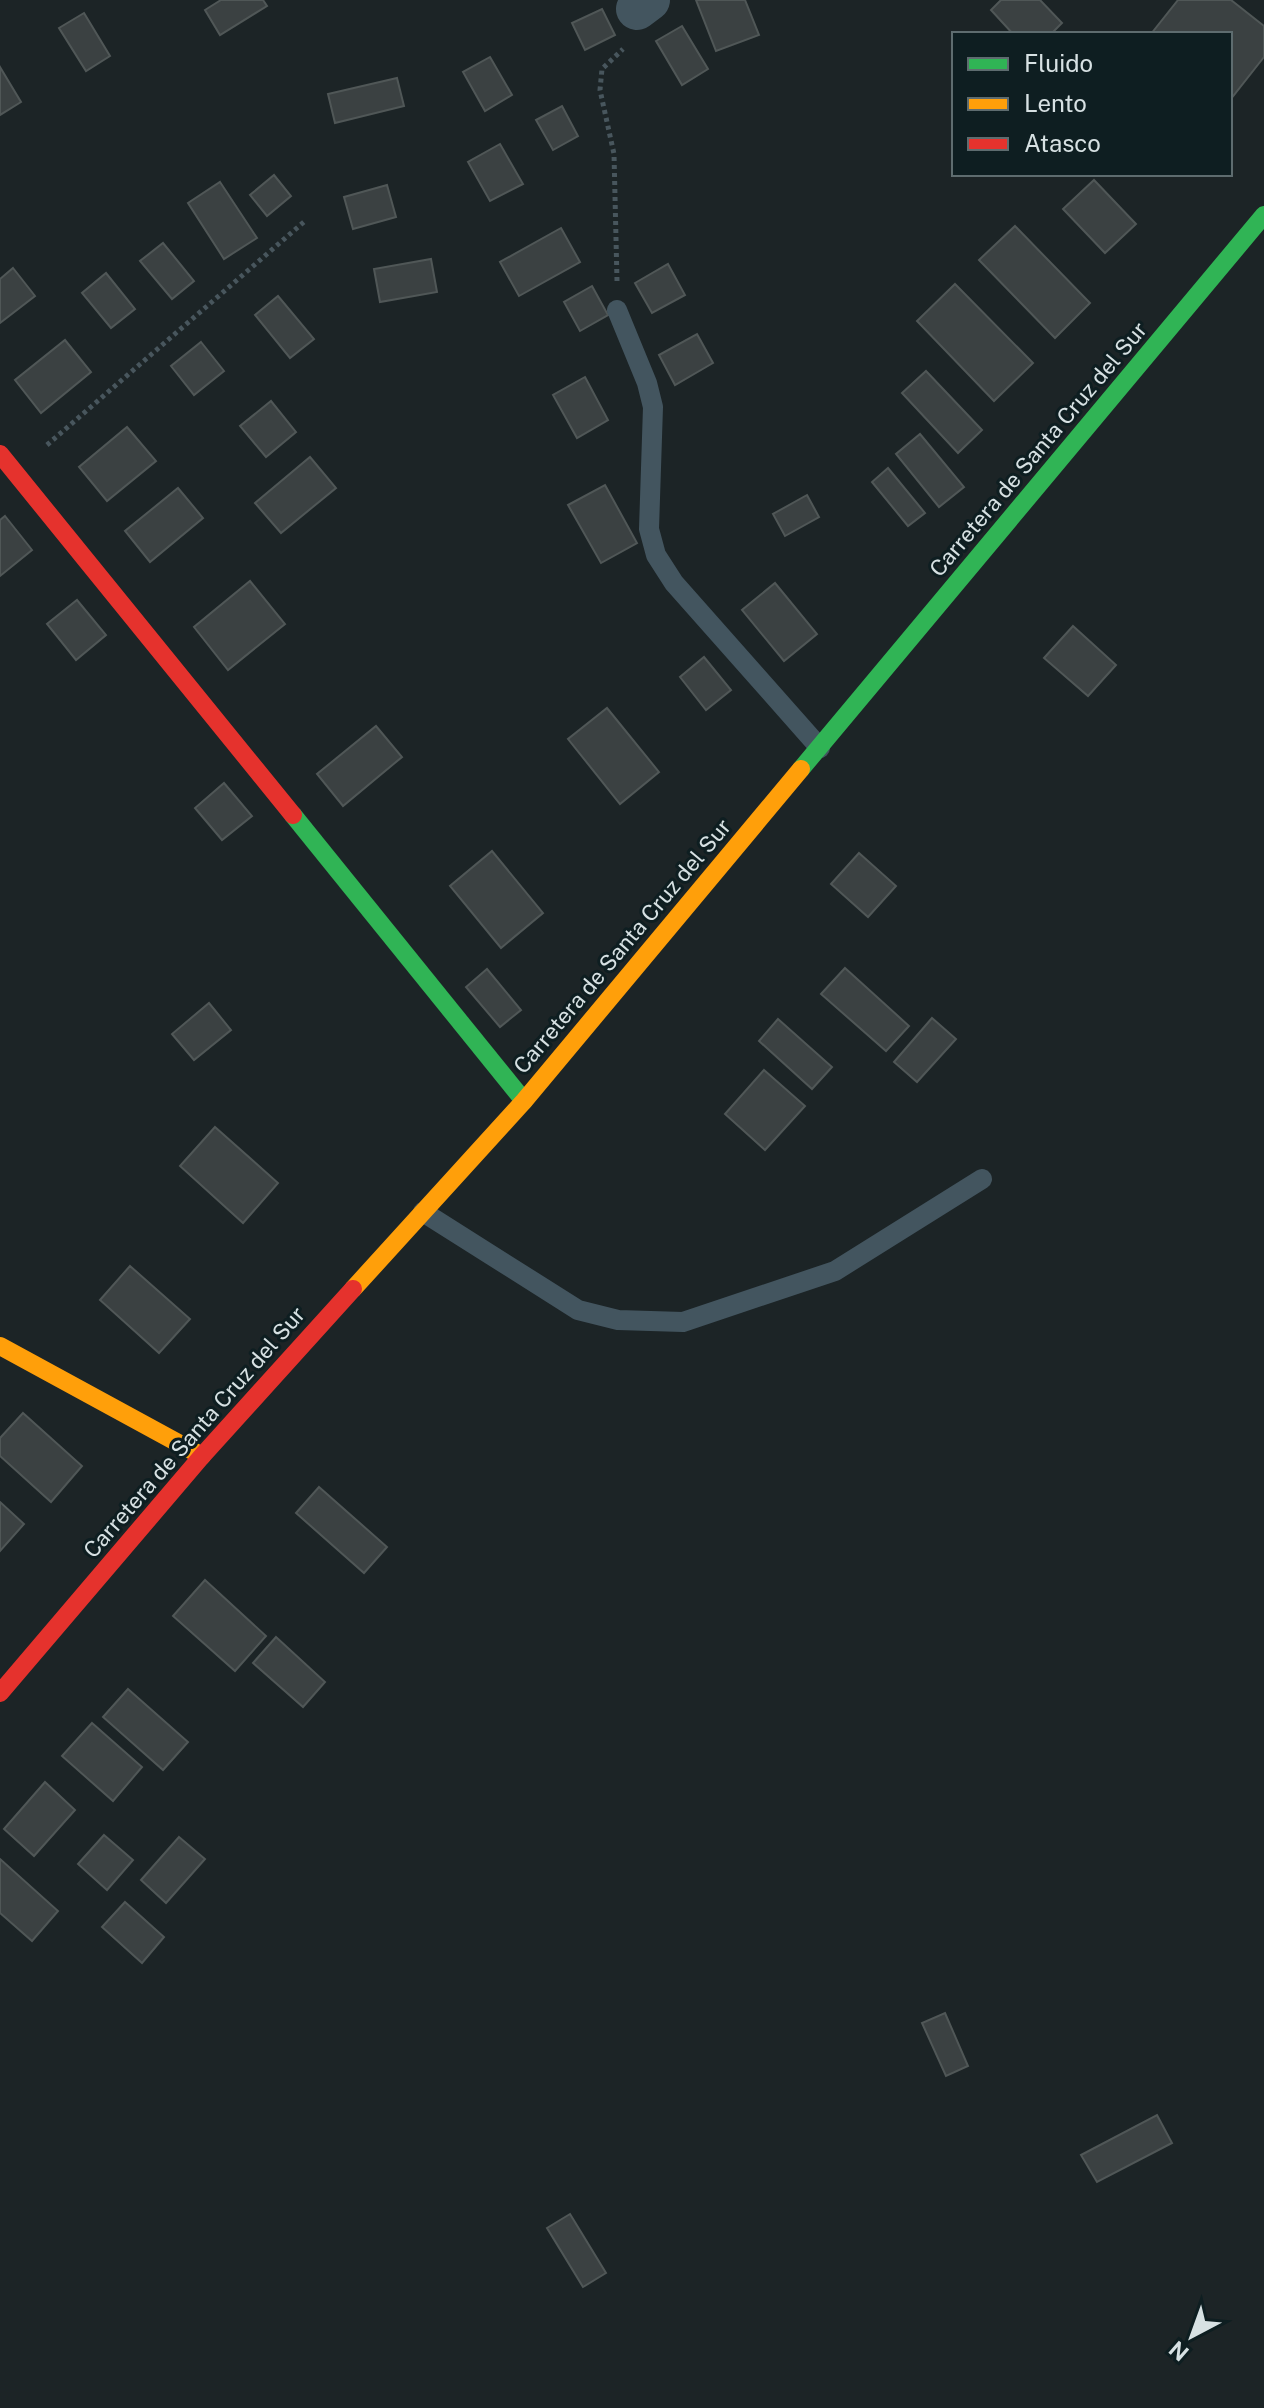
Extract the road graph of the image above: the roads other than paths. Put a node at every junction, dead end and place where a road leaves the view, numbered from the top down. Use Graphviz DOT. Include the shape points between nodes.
graph roads {
  1 [pos="1264,215"];
  2 [pos="617,310"];
  3 [pos="0,454"];
  4 [pos="820,748"];
  5 [pos="524,1101"];
  6 [pos="982,1179"];
  7 [pos="423,1212"];
  8 [pos="0,1346"];
  9 [pos="202,1456"];
  10 [pos="0,1693"];
  1 -- 4 [label="main road, Carretera de Santa Cruz del Sur"];
  2 -- 4 [label="lane" via="653,407 649,529 656,555 674,583"];
  3 -- 5 [label="main road"];
  4 -- 5 [label="main road, Carretera de Santa Cruz del Sur"];
  5 -- 7 [label="main road, Carretera de Santa Cruz del Sur"];
  6 -- 7 [label="lane" via="835,1271 683,1322 618,1320 578,1310"];
  7 -- 9 [label="main road, Carretera de Santa Cruz del Sur"];
  8 -- 9 [label="main road"];
  9 -- 10 [label="main road, Carretera de Santa Cruz del Sur"];
}
